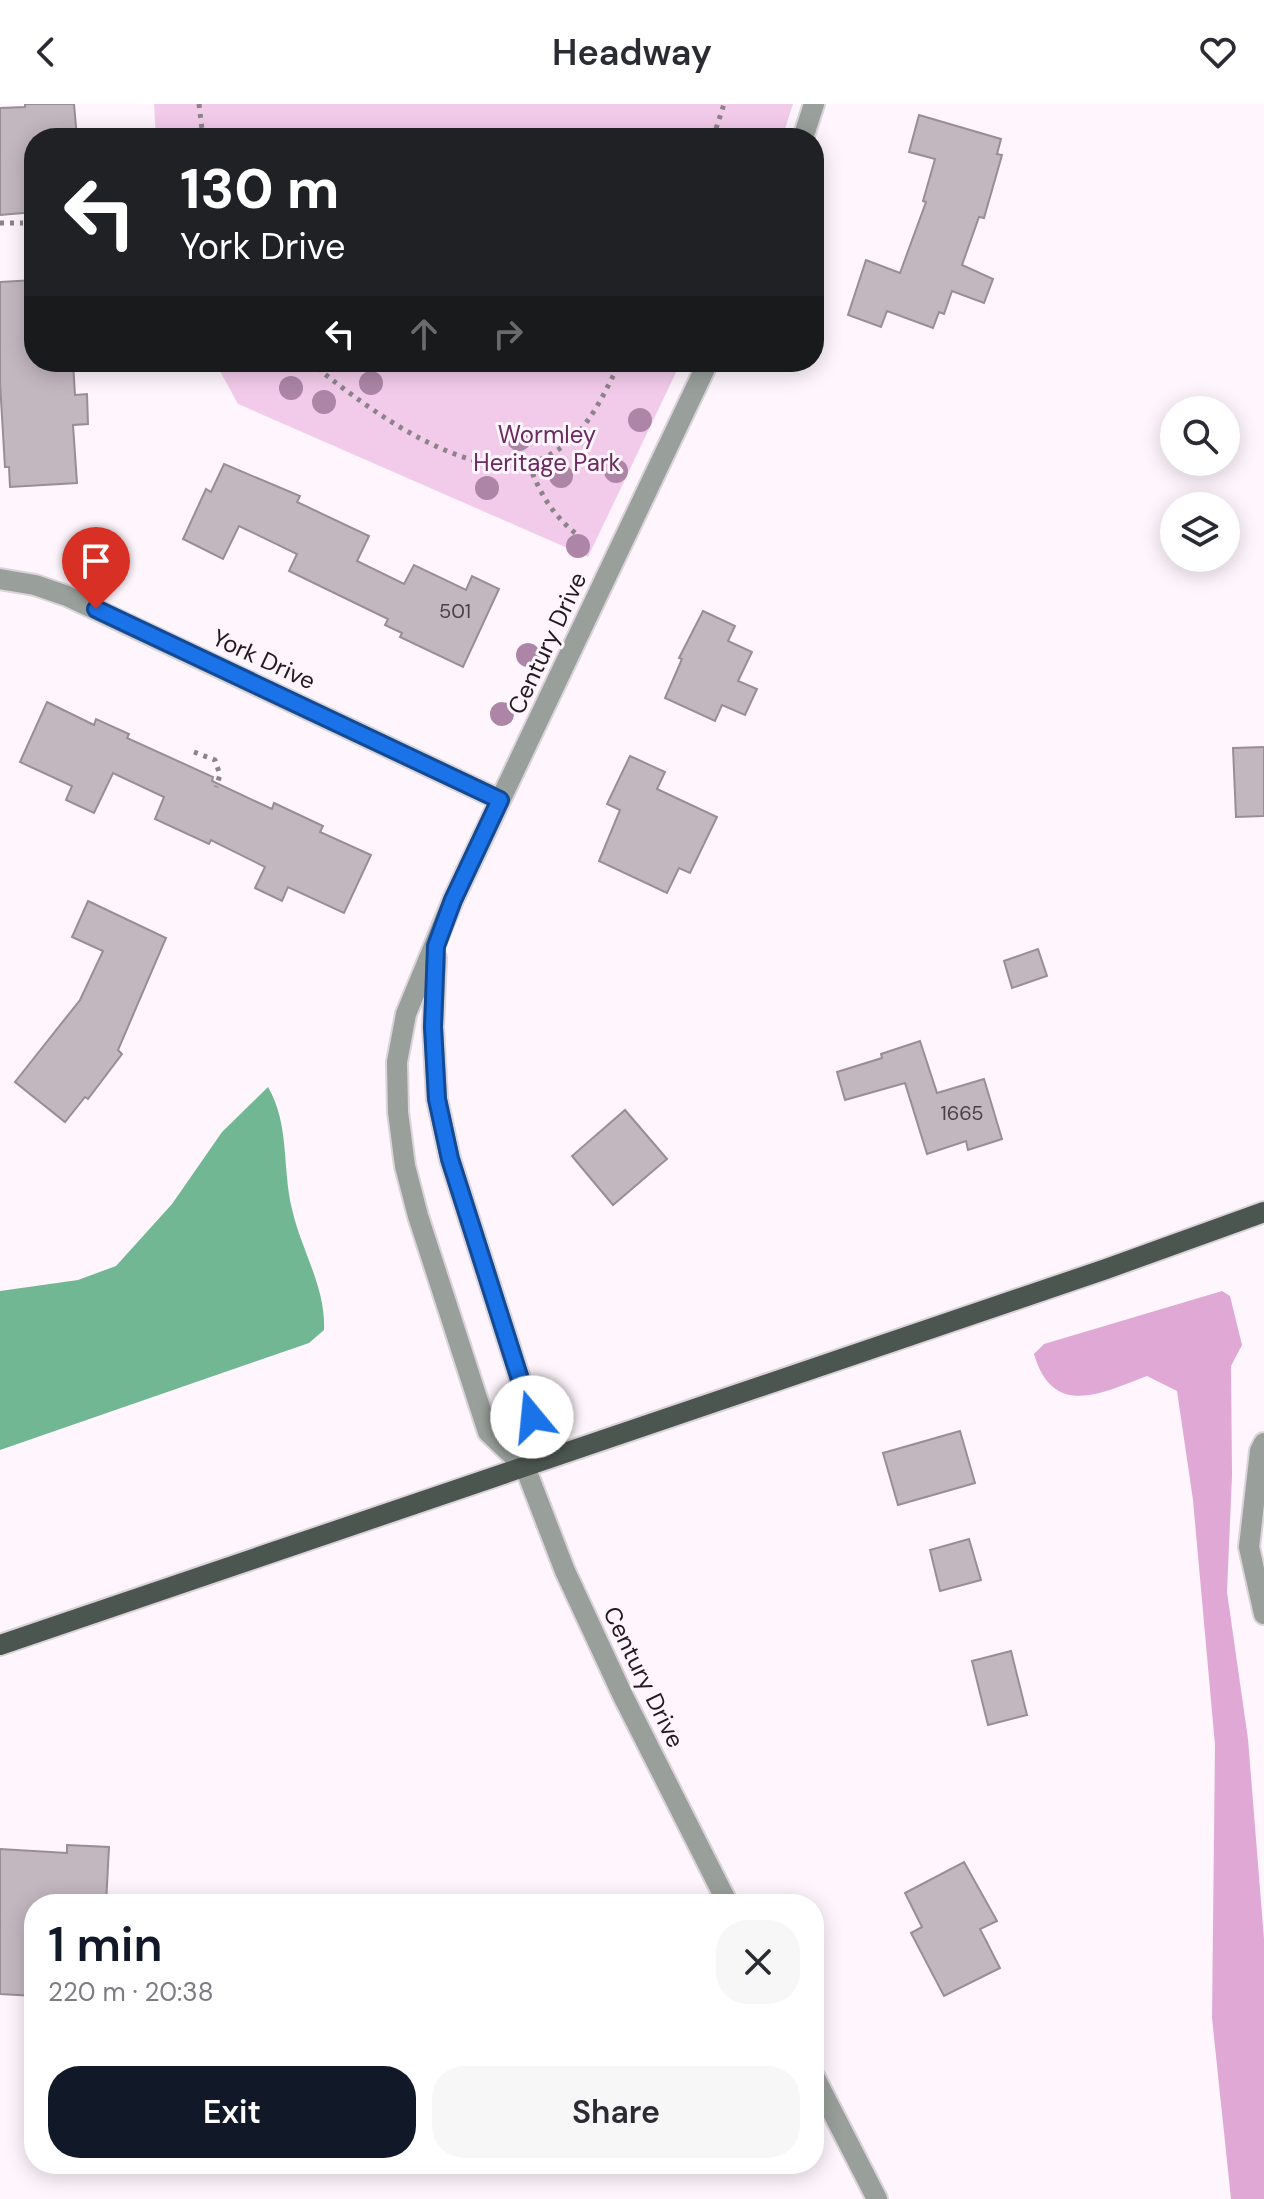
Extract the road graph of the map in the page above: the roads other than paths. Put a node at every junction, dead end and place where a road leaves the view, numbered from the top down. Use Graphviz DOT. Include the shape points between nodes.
graph roads {
  1 [pos="814,104"];
  2 [pos="806,128"];
  3 [pos="703,372"];
  4 [pos="0,579"];
  5 [pos="500,800"];
  6 [pos="436,946"];
  7 [pos="1264,1212"];
  8 [pos="1264,1443"];
  9 [pos="525,1467"];
  10 [pos="1264,1614"];
  11 [pos="0,1645"];
  12 [pos="723,1894"];
  13 [pos="824,2096"];
  14 [pos="877,2199"];
  1 -- 2 [label="street"];
  3 -- 5 [label="street, Century Drive"];
  4 -- 5 [label="street, York Drive" via="67,596"];
  5 -- 6 [label="street, Century Drive"];
  6 -- 9 [label="street, Century Drive" via="437,1099 450,1159 532,1417"];
  6 -- 9 [label="street, Century Drive" via="406,1014 397,1062 405,1166 488,1432"];
  7 -- 9 [label="main road"];
  8 -- 10 [label="street" via="1249,1547"];
  9 -- 11 [label="main road"];
  9 -- 12 [label="street, Century Drive" via="616,1682"];
  13 -- 14 [label="street"];
}
